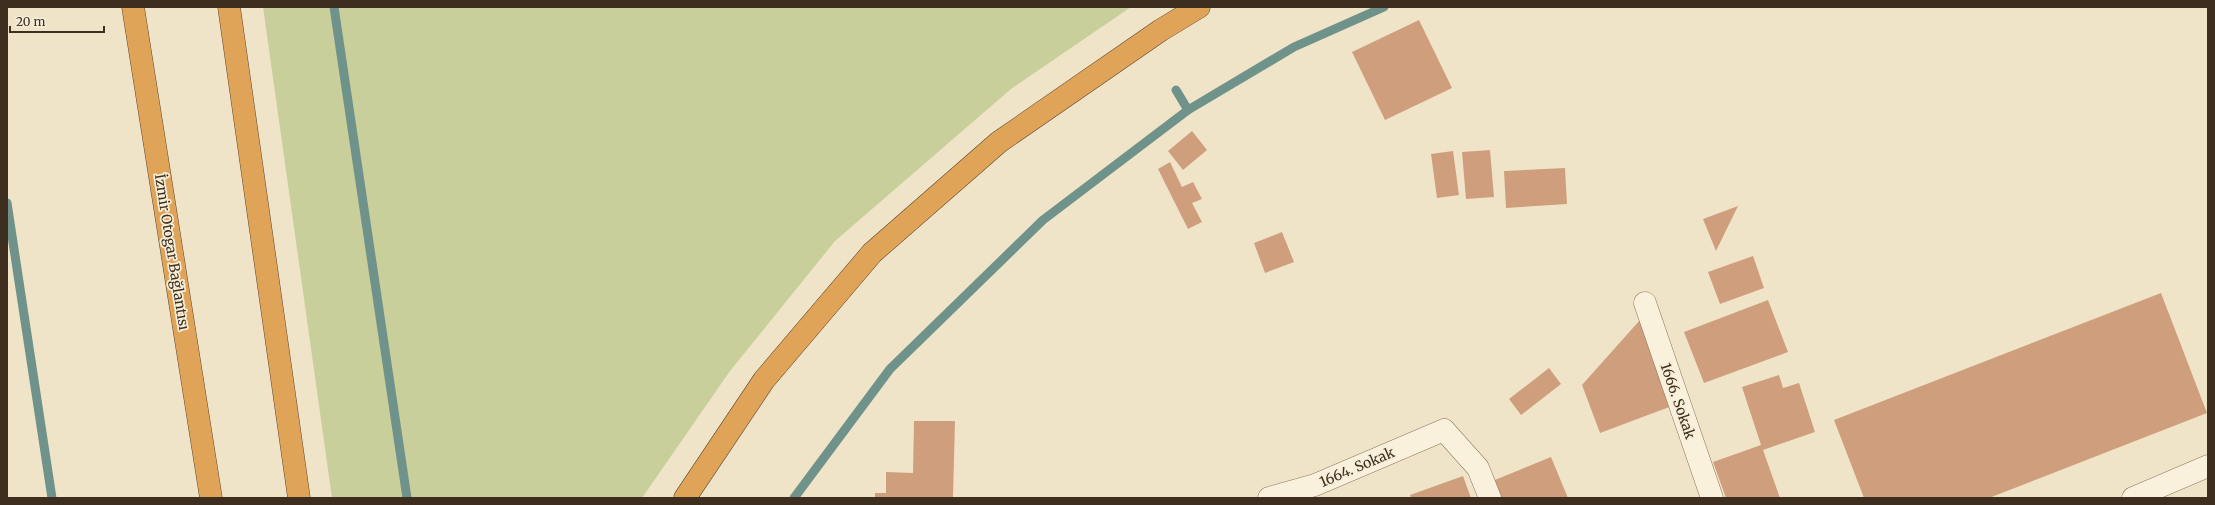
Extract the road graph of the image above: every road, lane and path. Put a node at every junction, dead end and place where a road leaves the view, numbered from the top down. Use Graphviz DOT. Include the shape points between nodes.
graph roads {
  1 [pos="133,7"];
  2 [pos="229,7"];
  3 [pos="1199,7"];
  4 [pos="1644,303"];
  5 [pos="2208,466"];
  6 [pos="1317,492"];
  7 [pos="211,498"];
  8 [pos="299,498"];
  9 [pos="685,498"];
  10 [pos="1269,498"];
  11 [pos="1490,498"];
  12 [pos="1712,498"];
  13 [pos="2133,498"];
  1 -- 7 [label="highway, İzmir Otogar Bağlantısı"];
  2 -- 8 [label="highway"];
  3 -- 9 [label="highway" via="1161,30 999,142 872,253 764,380"];
  4 -- 12 [label="street, 1666. Sokak"];
  5 -- 13 [label="street"];
  6 -- 10 [label="street, 1664. Sokak"];
  6 -- 11 [label="street, 1664. Sokak" via="1444,430 1478,468"];
}
